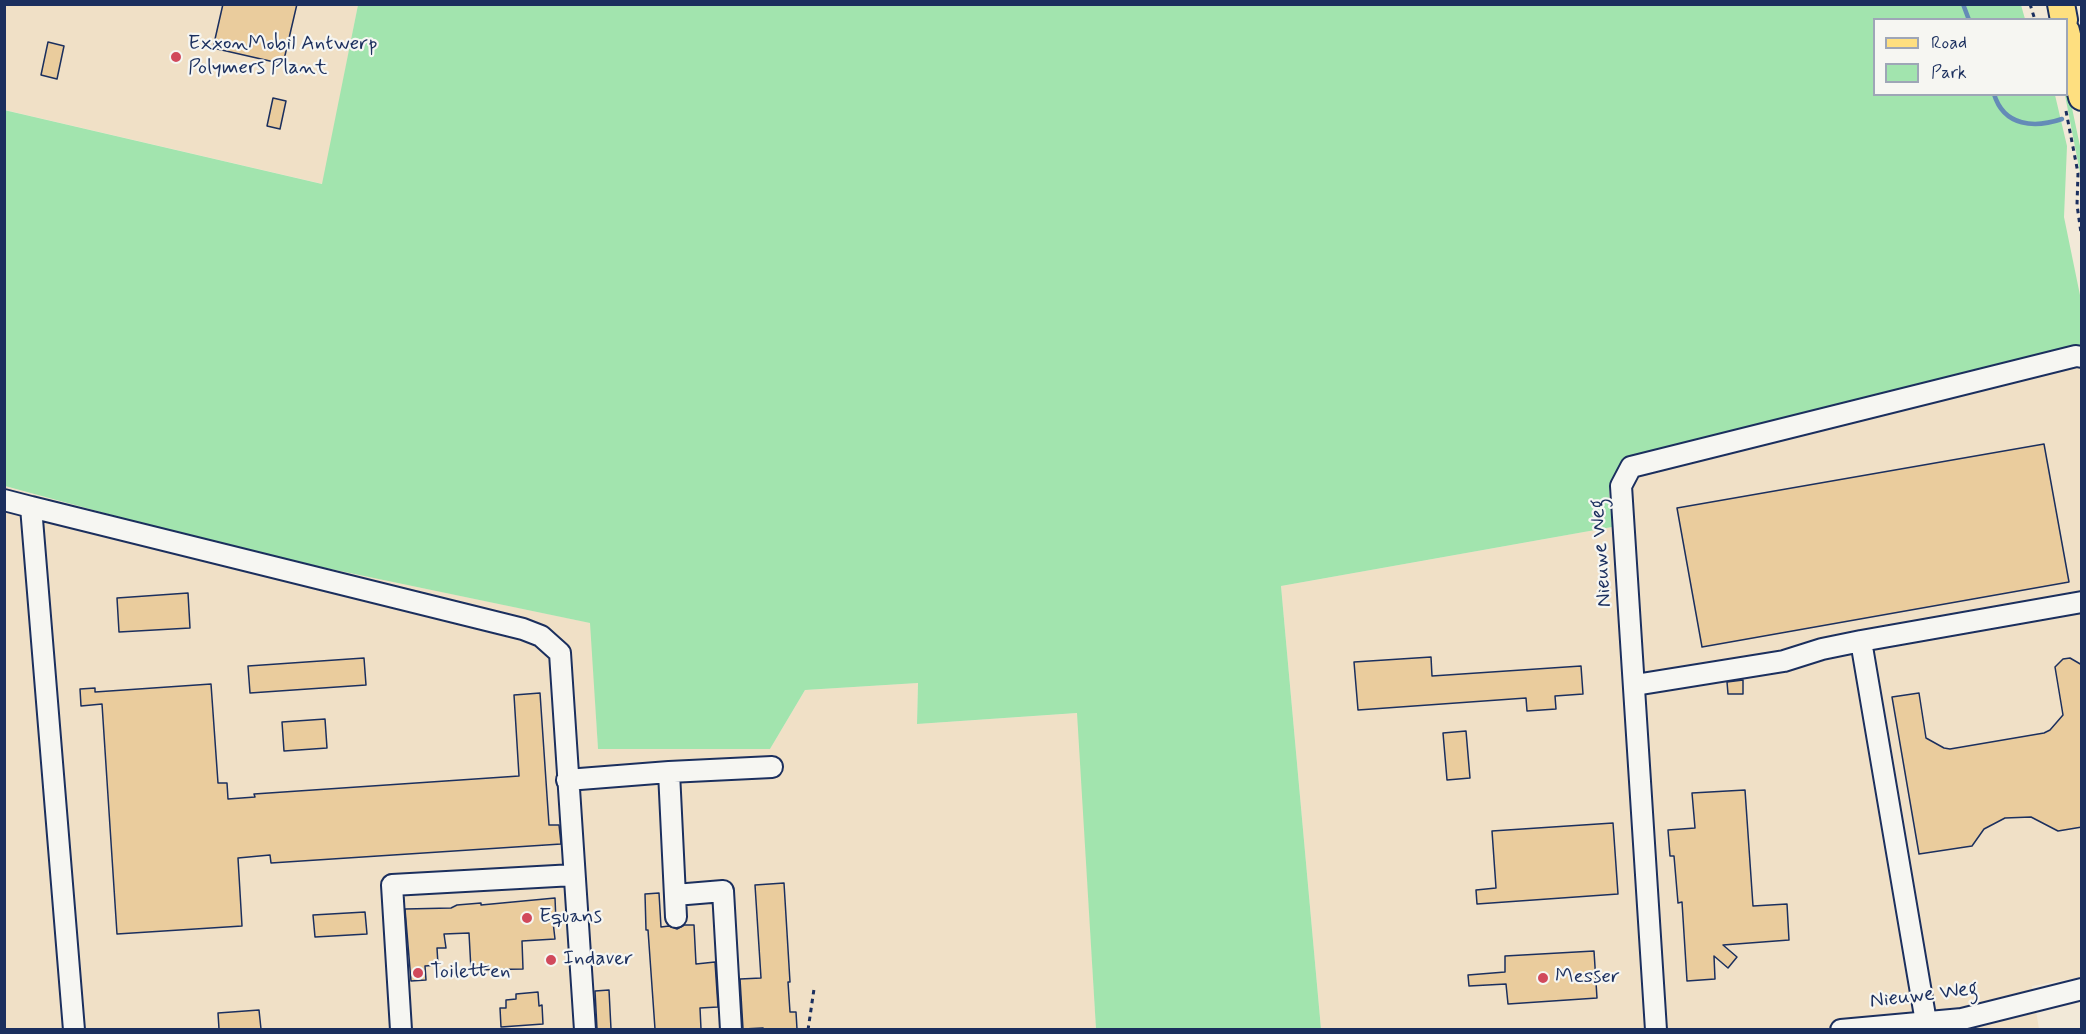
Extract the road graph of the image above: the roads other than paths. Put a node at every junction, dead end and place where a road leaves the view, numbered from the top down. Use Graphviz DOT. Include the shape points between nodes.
graph roads {
  1 [pos="2068,43"];
  2 [pos="2073,101"];
  3 [pos="2082,357"];
  4 [pos="4,500"];
  5 [pos="31,507"];
  6 [pos="2082,602"];
  7 [pos="1861,641"];
  8 [pos="1635,685"];
  9 [pos="772,767"];
  10 [pos="669,772"];
  11 [pos="567,780"];
  12 [pos="574,875"];
  13 [pos="675,895"];
  14 [pos="676,917"];
  15 [pos="2082,989"];
  16 [pos="1926,1022"];
  17 [pos="74,1029"];
  18 [pos="401,1029"];
  19 [pos="585,1029"];
  20 [pos="731,1029"];
  21 [pos="1656,1029"];
  22 [pos="1841,1029"];
  1 -- 2 [label="main road"];
  3 -- 8 [label="street, Nieuwe Weg" via="1631,467 1621,486"];
  4 -- 5 [label="street"];
  5 -- 11 [label="street" via="541,636 560,653"];
  5 -- 17 [label="street"];
  6 -- 7 [label="street"];
  7 -- 8 [label="street" via="1784,661"];
  7 -- 16 [label="street"];
  8 -- 21 [label="street, Nieuwe Weg"];
  9 -- 10 [label="street"];
  10 -- 11 [label="street"];
  10 -- 13 [label="street"];
  11 -- 12 [label="street"];
  12 -- 18 [label="street" via="392,885"];
  12 -- 19 [label="street"];
  13 -- 14 [label="street"];
  13 -- 20 [label="street" via="723,891"];
  15 -- 16 [label="street, Nieuwe Weg" via="1962,1019"];
  16 -- 22 [label="street, Nieuwe Weg"];
}
